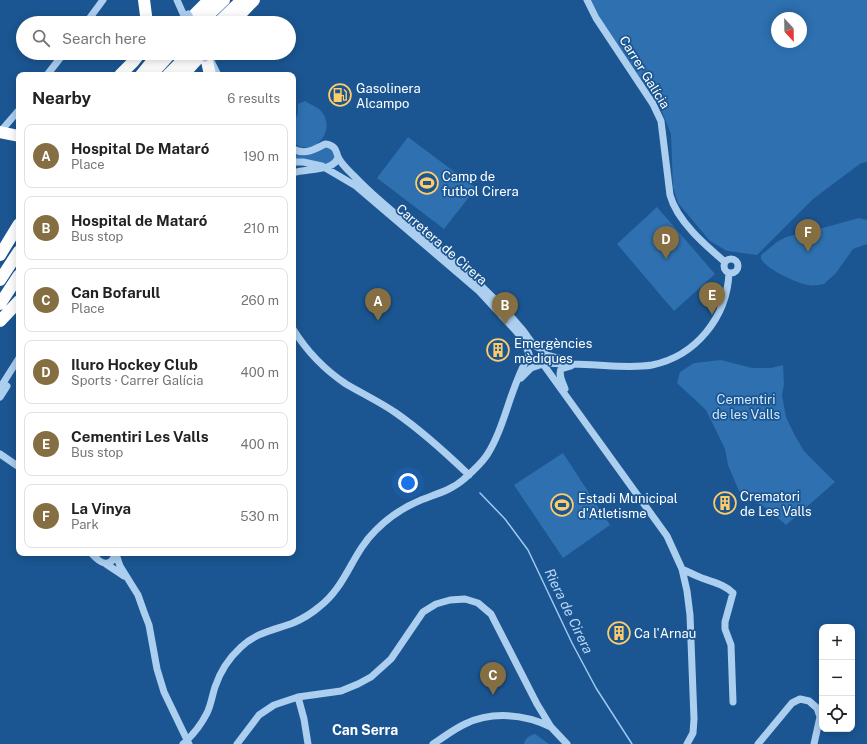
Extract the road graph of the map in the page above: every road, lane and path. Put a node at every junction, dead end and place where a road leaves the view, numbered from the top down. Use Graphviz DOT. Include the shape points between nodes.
graph roads {
  1 [pos="144,0"];
  2 [pos="177,0"];
  3 [pos="182,0"];
  4 [pos="224,0"];
  5 [pos="242,0"];
  6 [pos="254,0"];
  7 [pos="587,0"];
  8 [pos="207,1"];
  9 [pos="99,2"];
  10 [pos="90,16"];
  11 [pos="146,16"];
  12 [pos="185,16"];
  13 [pos="186,16"];
  14 [pos="190,16"];
  15 [pos="207,16"];
  16 [pos="225,16"];
  17 [pos="239,16"];
  18 [pos="59,60"];
  19 [pos="135,60"];
  20 [pos="139,60"];
  21 [pos="153,60"];
  22 [pos="166,60"];
  23 [pos="183,60"];
  24 [pos="200,60"];
  25 [pos="201,60"];
  26 [pos="207,60"];
  27 [pos="209,60"];
  28 [pos="49,72"];
  29 [pos="123,72"];
  30 [pos="130,72"];
  31 [pos="143,72"];
  32 [pos="155,72"];
  33 [pos="171,72"];
  34 [pos="186,72"];
  35 [pos="189,72"];
  36 [pos="209,72"];
  37 [pos="215,72"];
  38 [pos="16,113"];
  39 [pos="0,132"];
  40 [pos="16,135"];
  41 [pos="296,150"];
  42 [pos="338,157"];
  43 [pos="296,162"];
  44 [pos="325,167"];
  45 [pos="296,172"];
  46 [pos="16,229"];
  47 [pos="0,255"];
  48 [pos="16,256"];
  49 [pos="725,262"];
  50 [pos="729,273"];
  51 [pos="0,280"];
  52 [pos="16,280"];
  53 [pos="0,304"];
  54 [pos="16,304"];
  55 [pos="0,321"];
  56 [pos="296,334"];
  57 [pos="296,342"];
  58 [pos="304,346"];
  59 [pos="538,349"];
  60 [pos="546,355"];
  61 [pos="529,356"];
  62 [pos="16,364"];
  63 [pos="544,364"];
  64 [pos="583,364"];
  65 [pos="536,366"];
  66 [pos="16,371"];
  67 [pos="516,382"];
  68 [pos="0,393"];
  69 [pos="574,406"];
  70 [pos="0,450"];
  71 [pos="0,454"];
  72 [pos="9,460"];
  73 [pos="16,465"];
  74 [pos="469,475"];
  75 [pos="94,556"];
  76 [pos="115,556"];
  77 [pos="117,556"];
  78 [pos="106,564"];
  79 [pos="682,569"];
  80 [pos="126,577"];
  81 [pos="298,697"];
  82 [pos="733,702"];
  83 [pos="551,727"];
  84 [pos="186,743"];
  85 [pos="237,744"];
  86 [pos="308,744"];
  87 [pos="433,744"];
  88 [pos="567,744"];
  89 [pos="687,744"];
  90 [pos="758,744"];
  91 [pos="814,744"];
  1 -- 11 [label="highway"];
  2 -- 12 [label="street"];
  3 -- 13 [label="street"];
  4 -- 15 [label="highway"];
  5 -- 16 [label="highway"];
  6 -- 17 [label="highway"];
  7 -- 49 [label="street, Carrer Galícia" via="661,121 673,205 694,233"];
  8 -- 14 [label="highway"];
  9 -- 10 [label="street"];
  18 -- 28 [label="street"];
  19 -- 29 [label="highway"];
  20 -- 30 [label="highway"];
  21 -- 31 [label="highway"];
  22 -- 32 [label="highway"];
  23 -- 33 [label="highway"];
  24 -- 34 [label="highway"];
  25 -- 35 [label="highway"];
  26 -- 36 [label="highway"];
  27 -- 37 [label="street"];
  38 -- 39 [label="street"];
  39 -- 40 [label="highway"];
  41 -- 42 [label="street, Carretera de Cirera" via="309,151 328,144 336,149"];
  42 -- 44 [label="street" via="332,165"];
  42 -- 59 [label="street, Carretera de Cirera" via="364,186 503,307"];
  43 -- 44 [label="street, Carretera de Cirera"];
  44 -- 45 [label="street"];
  44 -- 61 [label="street, Carretera de Cirera" via="356,186 479,291 524,341"];
  46 -- 47 [label="highway"];
  48 -- 51 [label="highway"];
  49 -- 50 [label="street" via="724,268"];
  49 -- 50 [label="street" via="732,259 737,261 736,272"];
  50 -- 64 [label="street" via="726,297 717,318 692,346 651,365"];
  52 -- 53 [label="highway"];
  54 -- 55 [label="highway"];
  56 -- 58 [label="street"];
  57 -- 58 [label="street"];
  58 -- 74 [label="street" via="335,376 398,415"];
  59 -- 60 [label="street"];
  59 -- 61 [label="street" via="532,350"];
  60 -- 63 [label="street"];
  60 -- 64 [label="street"];
  61 -- 65 [label="street" via="530,363"];
  61 -- 67 [label="street"];
  62 -- 68 [label="street"];
  63 -- 64 [label="street"];
  63 -- 65 [label="street"];
  63 -- 69 [label="street"];
  64 -- 69 [label="street" via="561,369 560,372"];
  65 -- 67 [label="street"];
  66 -- 68 [label="street"];
  67 -- 74 [label="street" via="493,444 482,462"];
  69 -- 79 [label="street" via="667,536"];
  70 -- 72 [label="street"];
  71 -- 72 [label="street"];
  72 -- 73 [label="street"];
  74 -- 84 [label="street" via="447,490 410,505 384,522 364,543 342,582 320,607 300,620 263,632 241,647 223,669 205,717"];
  75 -- 78 [label="street" via="102,564"];
  76 -- 78 [label="street" via="112,562"];
  77 -- 80 [label="street"];
  78 -- 80 [label="street"];
  79 -- 82 [label="street" via="714,581 734,593 725,622 731,645"];
  79 -- 89 [label="street" via="690,614 694,719 693,733"];
  80 -- 84 [label="street" via="138,595 149,625 164,692"];
  81 -- 83 [label="street" via="341,691 365,682 391,659 423,612 436,604 465,599 478,603 491,614"];
  81 -- 85 [label="street" via="282,701 263,712"];
  81 -- 86 [label="street"];
  83 -- 87 [label="street" via="526,718 492,716 465,724"];
  83 -- 88 [label="street"];
  90 -- 91 [label="street" via="792,703 800,699 809,701 817,708 820,717"];
}
